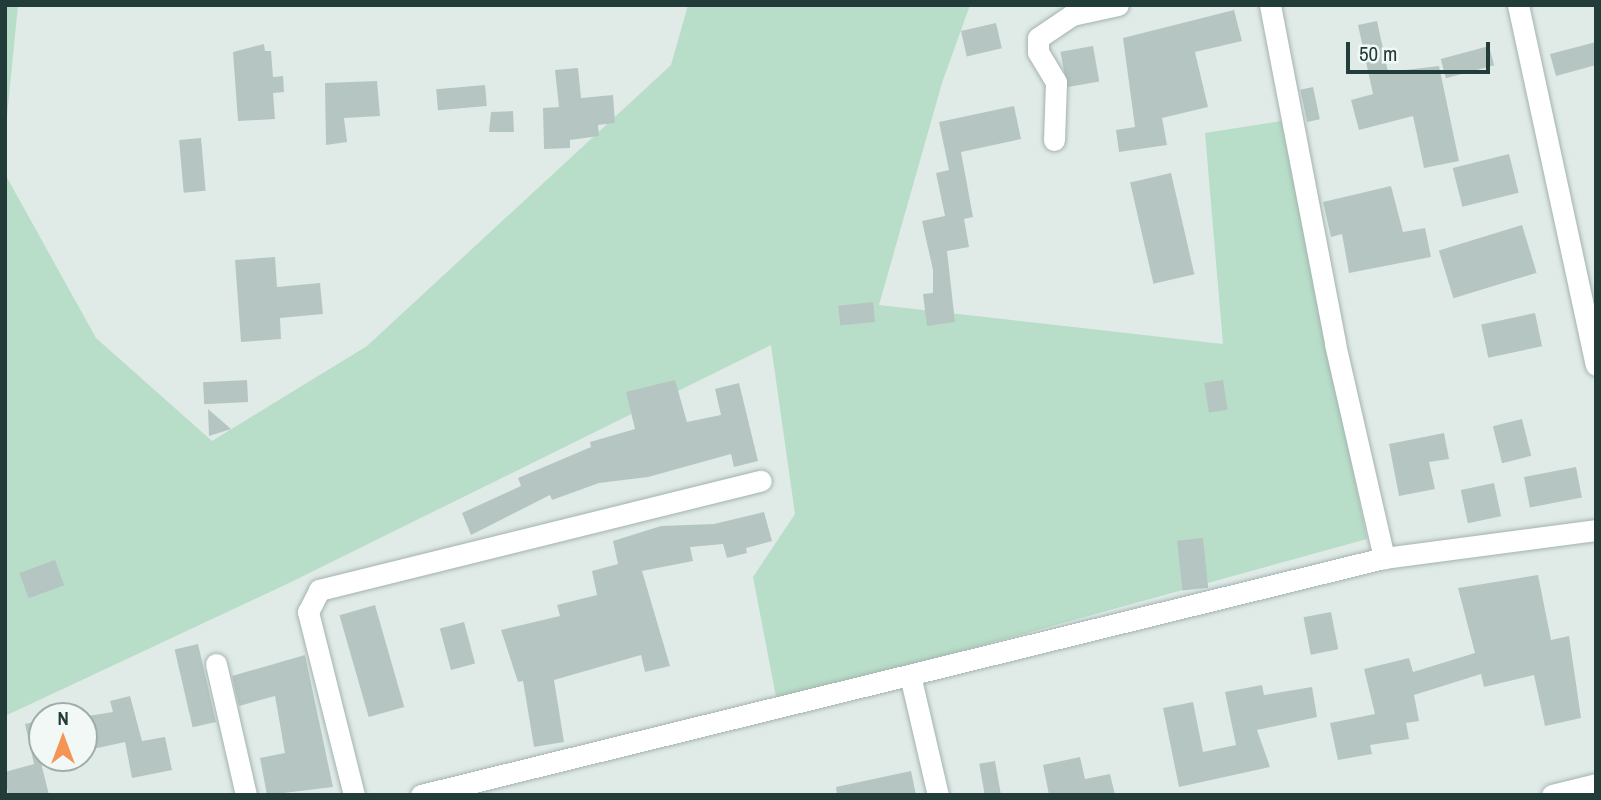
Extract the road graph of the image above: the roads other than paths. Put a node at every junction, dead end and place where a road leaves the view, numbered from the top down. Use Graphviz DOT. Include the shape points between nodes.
graph roads {
  1 [pos="1118,5"];
  2 [pos="1270,5"];
  3 [pos="1517,5"];
  4 [pos="1055,140"];
  5 [pos="1596,365"];
  6 [pos="761,481"];
  7 [pos="1596,530"];
  8 [pos="1384,558"];
  9 [pos="216,664"];
  10 [pos="910,676"];
  11 [pos="1596,785"];
  12 [pos="246,795"];
  13 [pos="354,795"];
  14 [pos="421,795"];
  15 [pos="938,795"];
  16 [pos="1552,795"];
  1 -- 4 [label="street" via="1072,15 1038,38 1038,52 1056,82"];
  2 -- 8 [label="street" via="1335,344"];
  3 -- 5 [label="street"];
  6 -- 13 [label="street" via="319,590 308,612"];
  7 -- 8 [label="street"];
  8 -- 10 [label="street"];
  9 -- 12 [label="street"];
  10 -- 14 [label="street"];
  10 -- 15 [label="street"];
  11 -- 16 [label="street"];
}
